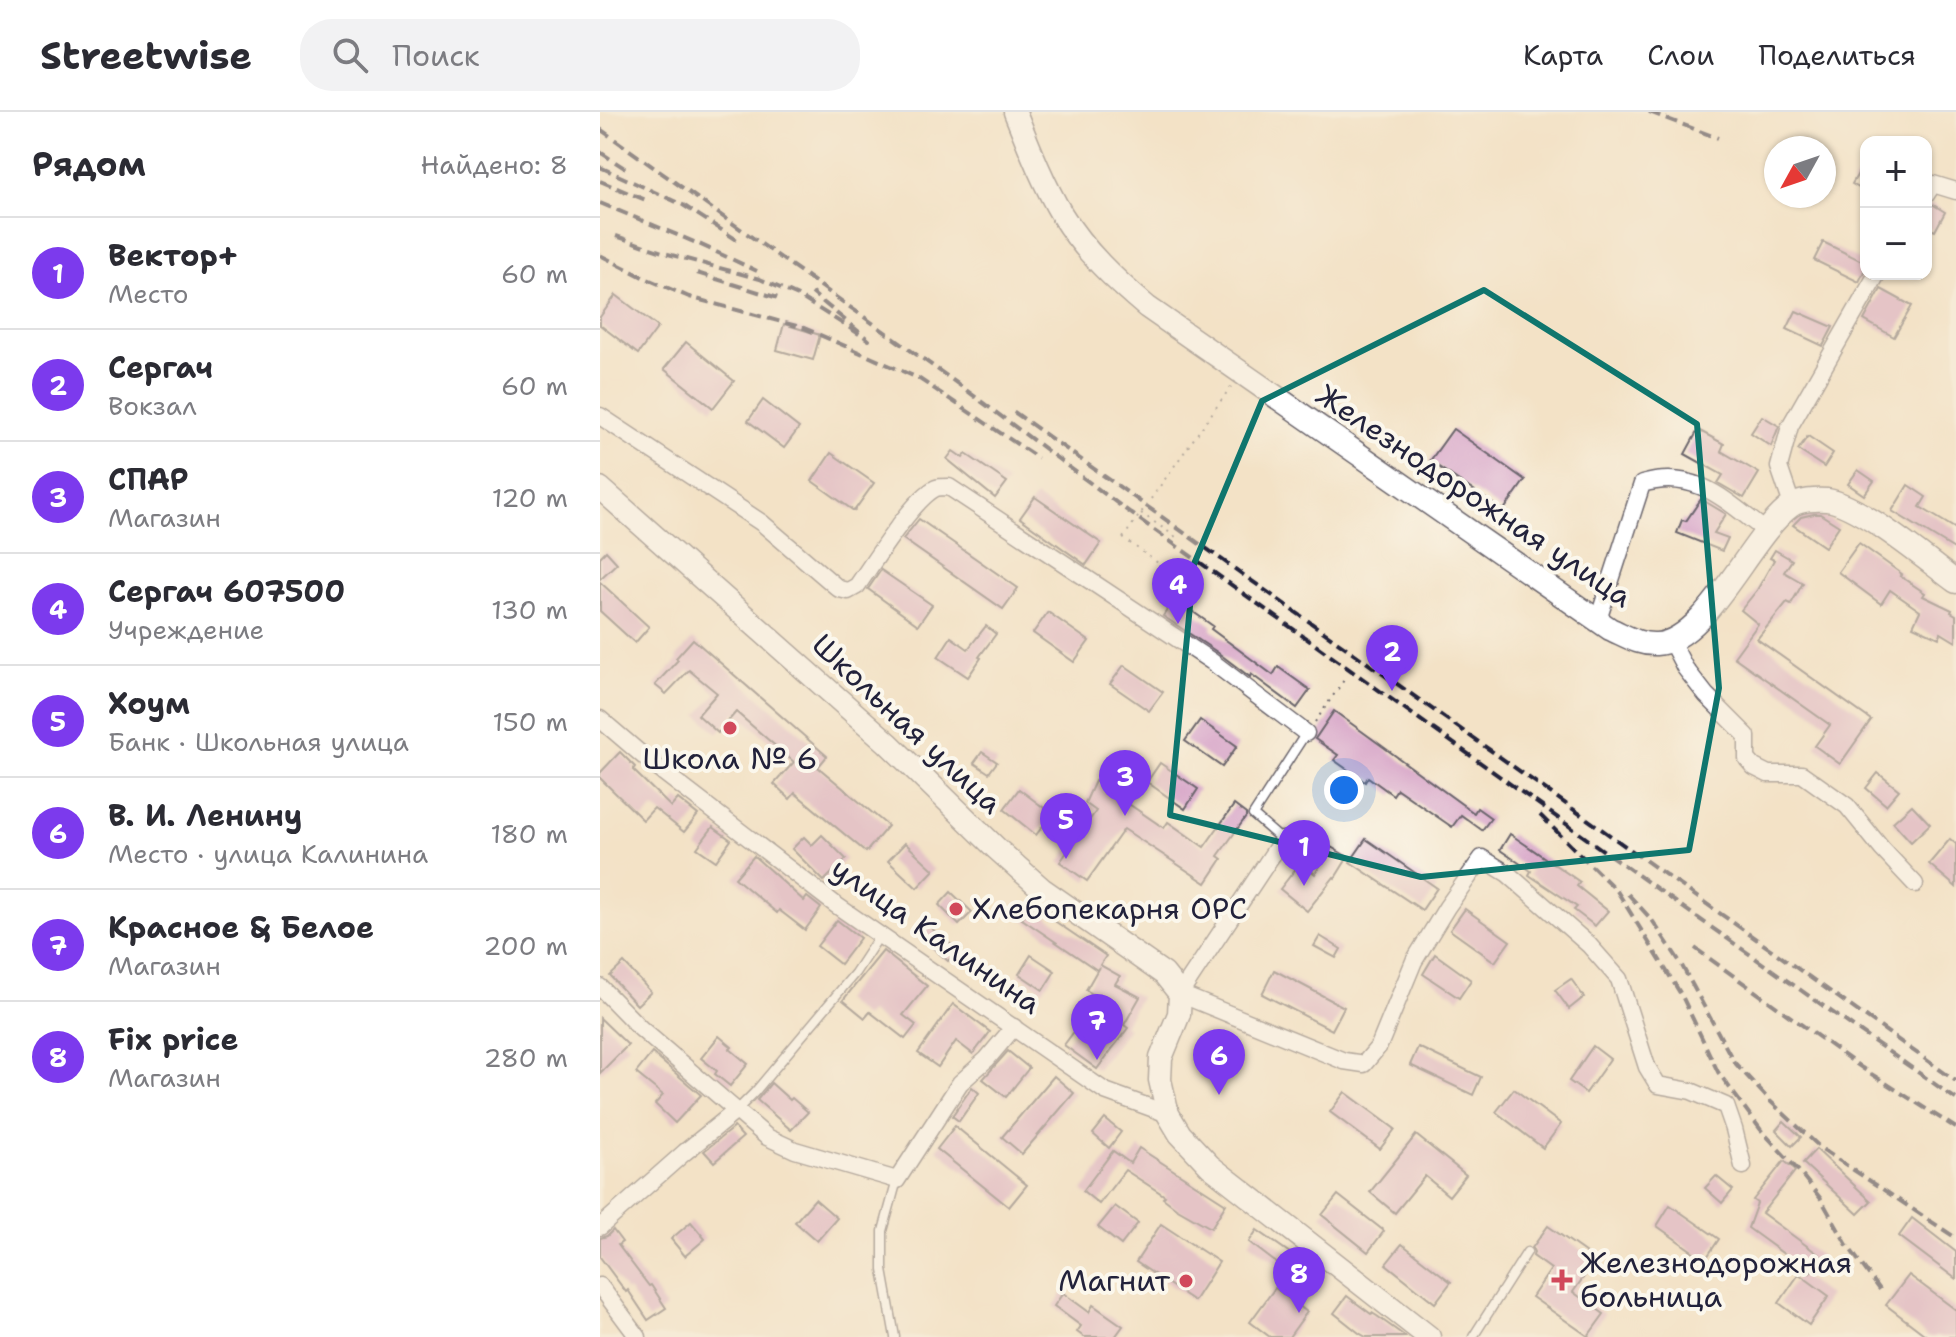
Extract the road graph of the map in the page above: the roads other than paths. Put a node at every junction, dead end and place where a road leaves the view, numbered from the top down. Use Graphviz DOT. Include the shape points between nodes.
graph roads {
  1 [pos="1015,112"];
  2 [pos="1932,190"];
  3 [pos="1956,191"];
  4 [pos="1874,280"];
  5 [pos="600,416"];
  6 [pos="600,488"];
  7 [pos="1792,505"];
  8 [pos="1767,532"];
  9 [pos="1956,582"];
  10 [pos="1598,620"];
  11 [pos="1671,641"];
  12 [pos="600,719"];
  13 [pos="1306,733"];
  14 [pos="1282,840"];
  15 [pos="1915,884"];
  16 [pos="880,934"];
  17 [pos="600,987"];
  18 [pos="1180,994"];
  19 [pos="1014,1027"];
  20 [pos="736,1111"];
  21 [pos="1168,1114"];
  22 [pos="1743,1166"];
  23 [pos="897,1180"];
  24 [pos="600,1227"];
  25 [pos="1527,1252"];
  26 [pos="600,1286"];
  27 [pos="638,1337"];
  28 [pos="895,1337"];
  29 [pos="1429,1337"];
  30 [pos="1473,1337"];
  1 -- 10 [label="street, Железнодорожная улица" via="1063,216 1113,278 1159,316"];
  2 -- 3 [label="street"];
  4 -- 7 [label="street" via="1790,426 1779,467"];
  5 -- 13 [label="street" via="762,523 839,589 848,591 921,500 938,487 949,487 1211,661"];
  6 -- 18 [label="street, Школьная улица" via="888,743 1042,889 1164,974"];
  7 -- 8 [label="street"];
  7 -- 9 [label="street" via="1827,500 1846,506"];
  8 -- 10 [label="street" via="1709,489 1684,480 1642,484"];
  8 -- 11 [label="street" via="1698,621"];
  10 -- 11 [label="street, Железнодорожная улица" via="1639,643"];
  11 -- 15 [label="street" via="1706,695 1747,736 1747,759 1754,767 1768,774 1802,774 1847,806"];
  12 -- 16 [label="street, улица Калинина"];
  13 -- 14 [label="lane" via="1253,815"];
  14 -- 18 [label="street"];
  16 -- 19 [label="street, улица Калинина"];
  16 -- 20 [label="lane" via="855,973"];
  17 -- 20 [label="street"];
  18 -- 21 [label="street" via="1179,1014 1161,1058"];
  18 -- 22 [label="street" via="1344,1061 1364,1064 1379,1046 1414,961 1482,858 1589,945 1619,979 1647,1067 1658,1085 1691,1091 1726,1106"];
  19 -- 21 [label="street, улица Калинина" via="1105,1091"];
  19 -- 23 [label="street" via="960,1083"];
  20 -- 23 [label="street" via="767,1137 795,1150"];
  20 -- 24 [label="street"];
  21 -- 29 [label="street" via="1210,1166"];
  23 -- 28 [label="lane" via="883,1231 883,1270"];
  25 -- 30 [label="lane"];
  26 -- 27 [label="street"];
}
